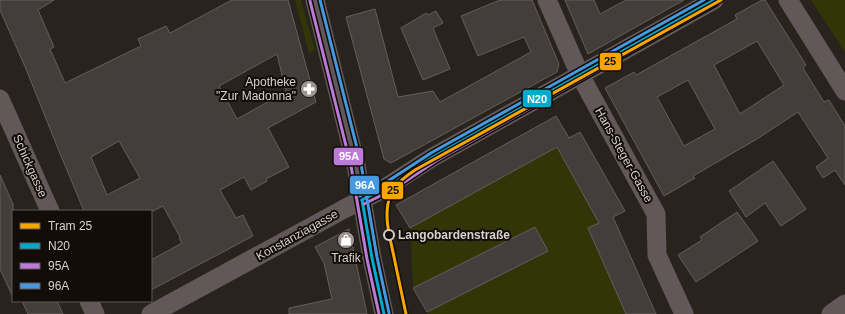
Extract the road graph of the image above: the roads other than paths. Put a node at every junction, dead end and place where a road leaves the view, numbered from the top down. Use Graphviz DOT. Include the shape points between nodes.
graph roads {
  1 [pos="314,0"];
  2 [pos="548,0"];
  3 [pos="714,0"];
  4 [pos="788,0"];
  5 [pos="580,75"];
  6 [pos="845,91"];
  7 [pos="0,99"];
  8 [pos="362,200"];
  9 [pos="50,210"];
  10 [pos="90,302"];
  11 [pos="845,304"];
  12 [pos="95,314"];
  13 [pos="151,314"];
  14 [pos="384,314"];
  15 [pos="684,314"];
  16 [pos="830,314"];
  1 -- 8 [label="street" via="356,165"];
  2 -- 5 [label="street, Hans-Steger-Gasse"];
  3 -- 5 [label="street, Konstanziagasse"];
  4 -- 6 [label="street"];
  5 -- 8 [label="street, Konstanziagasse"];
  5 -- 15 [label="street, Hans-Steger-Gasse" via="656,214 657,255"];
  7 -- 9 [label="street, Schickgasse"];
  8 -- 13 [label="street, Konstanziagasse"];
  8 -- 14 [label="street"];
  10 -- 12 [label="street"];
  11 -- 16 [label="street"];
}
